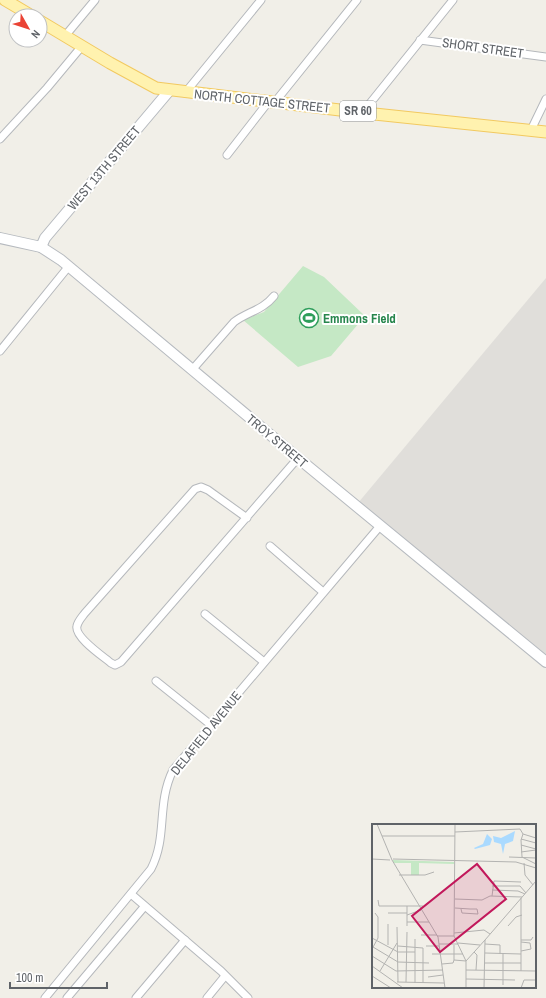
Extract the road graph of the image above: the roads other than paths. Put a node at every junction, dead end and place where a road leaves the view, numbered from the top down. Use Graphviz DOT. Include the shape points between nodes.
graph roads {
  1 [pos="5,0"];
  2 [pos="95,0"];
  3 [pos="261,0"];
  4 [pos="357,0"];
  5 [pos="453,0"];
  6 [pos="18,8"];
  7 [pos="48,26"];
  8 [pos="66,36"];
  9 [pos="420,40"];
  10 [pos="82,46"];
  11 [pos="546,57"];
  12 [pos="169,90"];
  13 [pos="185,93"];
  14 [pos="546,99"];
  15 [pos="272,102"];
  16 [pos="363,112"];
  17 [pos="531,130"];
  18 [pos="546,132"];
  19 [pos="0,139"];
  20 [pos="227,155"];
  21 [pos="0,238"];
  22 [pos="41,248"];
  23 [pos="69,266"];
  24 [pos="274,296"];
  25 [pos="0,351"];
  26 [pos="192,370"];
  27 [pos="298,458"];
  28 [pos="247,518"];
  29 [pos="380,526"];
  30 [pos="270,546"];
  31 [pos="323,592"];
  32 [pos="205,614"];
  33 [pos="264,662"];
  34 [pos="546,662"];
  35 [pos="156,681"];
  36 [pos="211,725"];
  37 [pos="131,894"];
  38 [pos="144,907"];
  39 [pos="185,940"];
  40 [pos="225,976"];
  41 [pos="45,998"];
  42 [pos="67,998"];
  43 [pos="136,998"];
  44 [pos="207,998"];
  45 [pos="248,998"];
  1 -- 6 [label="main road"];
  2 -- 8 [label="street"];
  3 -- 13 [label="street"];
  4 -- 15 [label="street"];
  5 -- 9 [label="street"];
  7 -- 8 [label="main road, SR 60"];
  8 -- 10 [label="main road, SR 60"];
  9 -- 11 [label="street, SHORT STREET"];
  9 -- 16 [label="street"];
  10 -- 12 [label="main road, SR 60" via="147,84"];
  10 -- 19 [label="street"];
  12 -- 13 [label="main road, NORTH COTTAGE STREET / SR 60"];
  12 -- 22 [label="main road, WEST 13TH STREET" via="45,238"];
  13 -- 15 [label="main road, NORTH COTTAGE STREET / SR 60"];
  14 -- 17 [label="street"];
  15 -- 16 [label="main road, NORTH COTTAGE STREET / SR 60"];
  15 -- 20 [label="street"];
  16 -- 17 [label="main road, NORTH COTTAGE STREET / SR 60"];
  17 -- 18 [label="main road, NORTH COTTAGE STREET / SR 60"];
  21 -- 22 [label="main road, TROY STREET"];
  22 -- 23 [label="main road, TROY STREET"];
  23 -- 25 [label="street"];
  23 -- 26 [label="main road, TROY STREET"];
  24 -- 26 [label="street" via="265,306 234,322"];
  26 -- 27 [label="main road, TROY STREET"];
  27 -- 28 [label="street"];
  27 -- 29 [label="main road, TROY STREET"];
  28 -- 28 [label="street" via="208,490 201,487 194,489 81,618 77,629 82,638 111,663 118,664"];
  29 -- 31 [label="street, DELAFIELD AVENUE"];
  29 -- 34 [label="main road, TROY STREET"];
  30 -- 31 [label="street"];
  31 -- 33 [label="street, DELAFIELD AVENUE"];
  32 -- 33 [label="street"];
  33 -- 36 [label="street, DELAFIELD AVENUE"];
  35 -- 36 [label="street"];
  36 -- 37 [label="street, DELAFIELD AVENUE" via="173,770 167,782 156,859"];
  37 -- 38 [label="street"];
  37 -- 41 [label="street, DELAFIELD AVENUE"];
  38 -- 39 [label="street"];
  38 -- 42 [label="street"];
  39 -- 40 [label="street"];
  39 -- 43 [label="street"];
  40 -- 44 [label="street"];
  40 -- 45 [label="street"];
}
